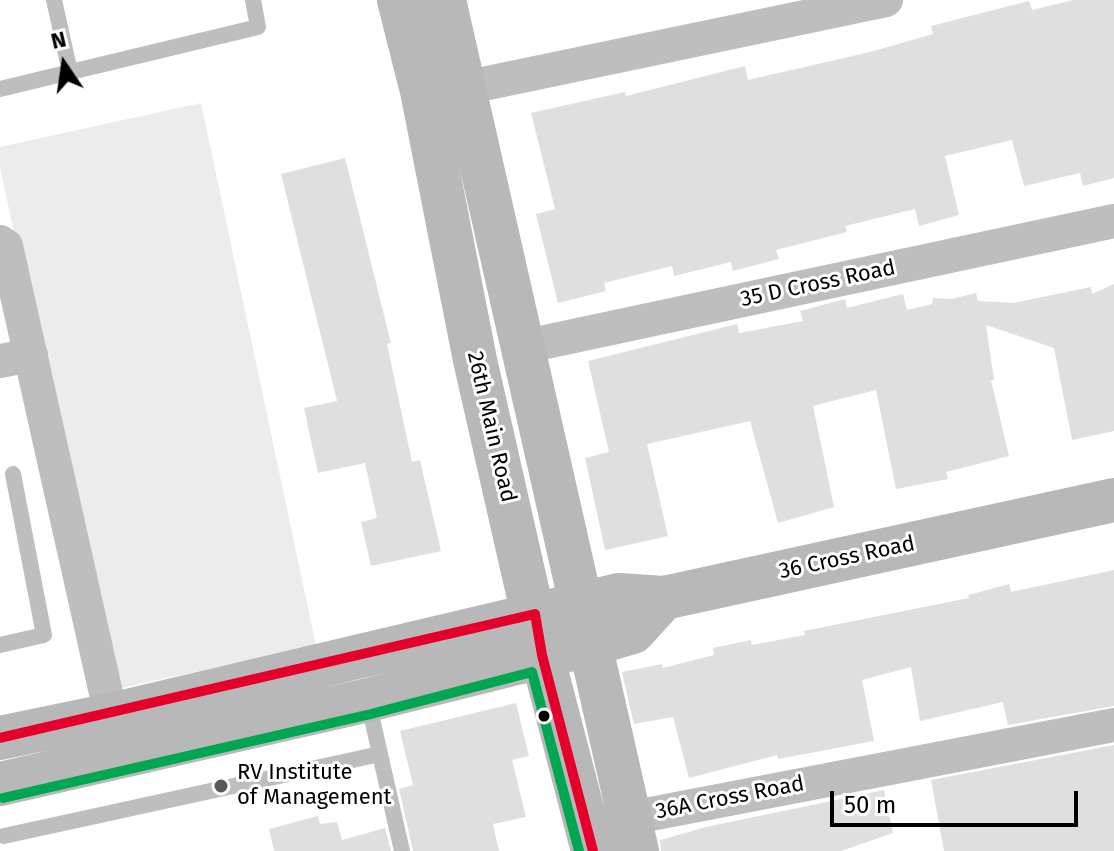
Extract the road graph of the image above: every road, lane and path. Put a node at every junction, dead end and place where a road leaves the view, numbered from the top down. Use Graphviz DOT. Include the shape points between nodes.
graph roads {
  1 [pos="54,0"];
  2 [pos="253,0"];
  3 [pos="399,0"];
  4 [pos="444,0"];
  5 [pos="886,0"];
  6 [pos="805,9"];
  7 [pos="70,72"];
  8 [pos="464,88"];
  9 [pos="0,89"];
  10 [pos="1114,221"];
  11 [pos="0,242"];
  12 [pos="522,347"];
  13 [pos="16,358"];
  14 [pos="13,474"];
  15 [pos="1114,500"];
  16 [pos="585,624"];
  17 [pos="538,634"];
  18 [pos="0,645"];
  19 [pos="368,700"];
  20 [pos="1114,725"];
  21 [pos="115,736"];
  22 [pos="0,738"];
  23 [pos="380,754"];
  24 [pos="0,784"];
  25 [pos="633,834"];
  26 [pos="4,836"];
  27 [pos="402,851"];
  28 [pos="593,851"];
  1 -- 7 [label="lane"];
  2 -- 7 [label="lane" via="258,27"];
  3 -- 17 [label="street, 26th Main Road"];
  4 -- 8 [label="street"];
  5 -- 6 [label="street"];
  6 -- 8 [label="street"];
  7 -- 9 [label="lane"];
  8 -- 12 [label="street"];
  10 -- 12 [label="street, 35 D Cross Road"];
  11 -- 13 [label="street" via="6,246"];
  12 -- 16 [label="street"];
  13 -- 21 [label="street"];
  14 -- 18 [label="lane" via="44,635"];
  15 -- 16 [label="street, 36 Cross Road" via="664,598 619,595"];
  16 -- 17 [label="street, 36 Cross Road"];
  16 -- 25 [label="street"];
  17 -- 19 [label="street"];
  17 -- 21 [label="street"];
  17 -- 28 [label="street, 26th Main Road"];
  19 -- 21 [label="street"];
  19 -- 23 [label="lane"];
  20 -- 25 [label="street, 36A Cross Road"];
  21 -- 22 [label="street"];
  21 -- 24 [label="street"];
  23 -- 26 [label="lane"];
  23 -- 27 [label="lane"];
}
